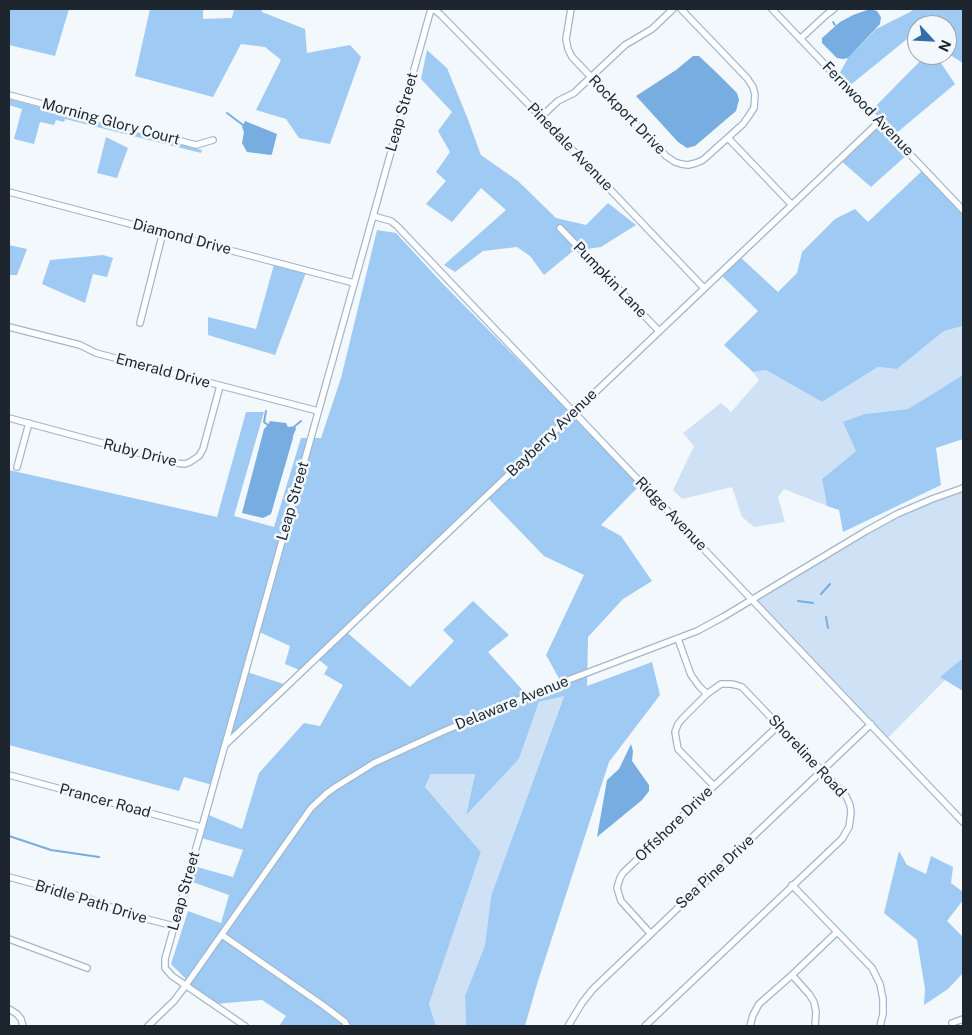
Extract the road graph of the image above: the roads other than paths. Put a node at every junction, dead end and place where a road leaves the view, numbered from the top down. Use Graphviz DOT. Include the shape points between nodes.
graph roads {
  1 [pos="432,9"];
  2 [pos="571,9"];
  3 [pos="673,9"];
  4 [pos="681,9"];
  5 [pos="772,9"];
  6 [pos="834,9"];
  7 [pos="800,39"];
  8 [pos="591,77"];
  9 [pos="9,95"];
  10 [pos="541,117"];
  11 [pos="879,122"];
  12 [pos="728,138"];
  13 [pos="213,140"];
  14 [pos="9,192"];
  15 [pos="792,205"];
  16 [pos="963,210"];
  17 [pos="373,216"];
  18 [pos="560,228"];
  19 [pos="163,232"];
  20 [pos="354,283"];
  21 [pos="704,288"];
  22 [pos="140,323"];
  23 [pos="9,327"];
  24 [pos="659,331"];
  25 [pos="220,386"];
  26 [pos="318,411"];
  27 [pos="574,412"];
  28 [pos="9,418"];
  29 [pos="29,423"];
  30 [pos="17,467"];
  31 [pos="963,488"];
  32 [pos="753,599"];
  33 [pos="678,638"];
  34 [pos="707,694"];
  35 [pos="871,724"];
  36 [pos="779,725"];
  37 [pos="224,745"];
  38 [pos="822,770"];
  39 [pos="9,775"];
  40 [pos="714,786"];
  41 [pos="963,822"];
  42 [pos="202,828"];
  43 [pos="9,877"];
  44 [pos="792,885"];
  45 [pos="174,926"];
  46 [pos="837,932"];
  47 [pos="650,933"];
  48 [pos="222,935"];
  49 [pos="9,939"];
  50 [pos="87,968"];
  51 [pos="792,975"];
  52 [pos="186,985"];
  53 [pos="9,1008"];
  54 [pos="963,1019"];
  55 [pos="952,1023"];
  56 [pos="24,1026"];
  57 [pos="148,1026"];
  58 [pos="245,1026"];
  59 [pos="347,1026"];
  60 [pos="568,1026"];
  61 [pos="645,1026"];
  62 [pos="750,1026"];
  63 [pos="815,1026"];
  64 [pos="880,1026"];
  1 -- 10 [label="street, Pinedale Avenue"];
  1 -- 17 [label="street, Leap Street"];
  2 -- 8 [label="street, Rockport Drive" via="566,35 568,49"];
  3 -- 8 [label="street" via="652,28 624,45"];
  4 -- 12 [label="street, Rockport Drive" via="753,87 755,99 751,113"];
  5 -- 7 [label="street, Fernwood Avenue"];
  6 -- 7 [label="street"];
  7 -- 11 [label="street, Fernwood Avenue"];
  8 -- 10 [label="street"];
  8 -- 12 [label="street, Rockport Drive" via="675,162 688,165 700,161"];
  9 -- 13 [label="street, Morning Glory Court" via="196,144"];
  10 -- 21 [label="street, Pinedale Avenue"];
  11 -- 15 [label="street, Bayberry Avenue"];
  11 -- 16 [label="street, Fernwood Avenue"];
  12 -- 15 [label="street"];
  14 -- 19 [label="street, Diamond Drive"];
  15 -- 21 [label="street, Bayberry Avenue"];
  17 -- 20 [label="street, Leap Street"];
  17 -- 27 [label="street, Ridge Avenue" via="397,226"];
  18 -- 24 [label="street, Pumpkin Lane"];
  19 -- 20 [label="street, Diamond Drive"];
  19 -- 22 [label="street"];
  20 -- 26 [label="street, Leap Street"];
  21 -- 24 [label="street, Bayberry Avenue"];
  23 -- 25 [label="street, Emerald Drive"];
  24 -- 27 [label="street, Bayberry Avenue"];
  25 -- 26 [label="street, Emerald Drive"];
  25 -- 29 [label="street, Ruby Drive" via="203,449 195,460 185,464"];
  26 -- 37 [label="street, Leap Street"];
  27 -- 32 [label="street, Ridge Avenue"];
  27 -- 37 [label="street, Bayberry Avenue"];
  28 -- 29 [label="street, Ruby Drive"];
  29 -- 30 [label="street"];
  31 -- 32 [label="street, Delaware Avenue" via="897,514"];
  32 -- 33 [label="street, Delaware Avenue" via="710,625"];
  32 -- 35 [label="street, Ridge Avenue"];
  33 -- 34 [label="street" via="691,675"];
  33 -- 48 [label="street, Delaware Avenue" via="444,731 374,763 334,788 311,808"];
  34 -- 36 [label="street, Shoreline Road" via="721,684 742,687"];
  34 -- 40 [label="street, Shoreline Road" via="683,718 675,732 678,749"];
  35 -- 38 [label="street, Sea Pine Drive"];
  35 -- 41 [label="street, Ridge Avenue"];
  36 -- 38 [label="street, Shoreline Road"];
  36 -- 40 [label="street, Offshore Drive"];
  37 -- 42 [label="street, Leap Street"];
  38 -- 44 [label="street, Shoreline Road" via="846,796 850,822 842,839"];
  38 -- 47 [label="street, Sea Pine Drive"];
  39 -- 42 [label="street, Prancer Road"];
  40 -- 47 [label="street, Offshore Drive" via="620,878 617,888 621,901"];
  42 -- 45 [label="street, Leap Street"];
  43 -- 45 [label="street, Bridle Path Drive" via="89,898 135,916"];
  44 -- 46 [label="street"];
  44 -- 61 [label="street, Shoreline Road"];
  45 -- 52 [label="street, Leap Street" via="165,966 172,976"];
  46 -- 51 [label="street"];
  46 -- 64 [label="street" via="872,968 880,984 883,1014"];
  47 -- 60 [label="street, Sea Pine Drive" via="593,989"];
  48 -- 52 [label="street, Delaware Avenue"];
  48 -- 59 [label="street" via="324,1006"];
  49 -- 50 [label="street"];
  51 -- 62 [label="street" via="759,1004"];
  51 -- 63 [label="street" via="814,1002"];
  52 -- 57 [label="street, Delaware Avenue"];
  52 -- 58 [label="street"];
  53 -- 56 [label="street"];
  54 -- 55 [label="street"];
}
